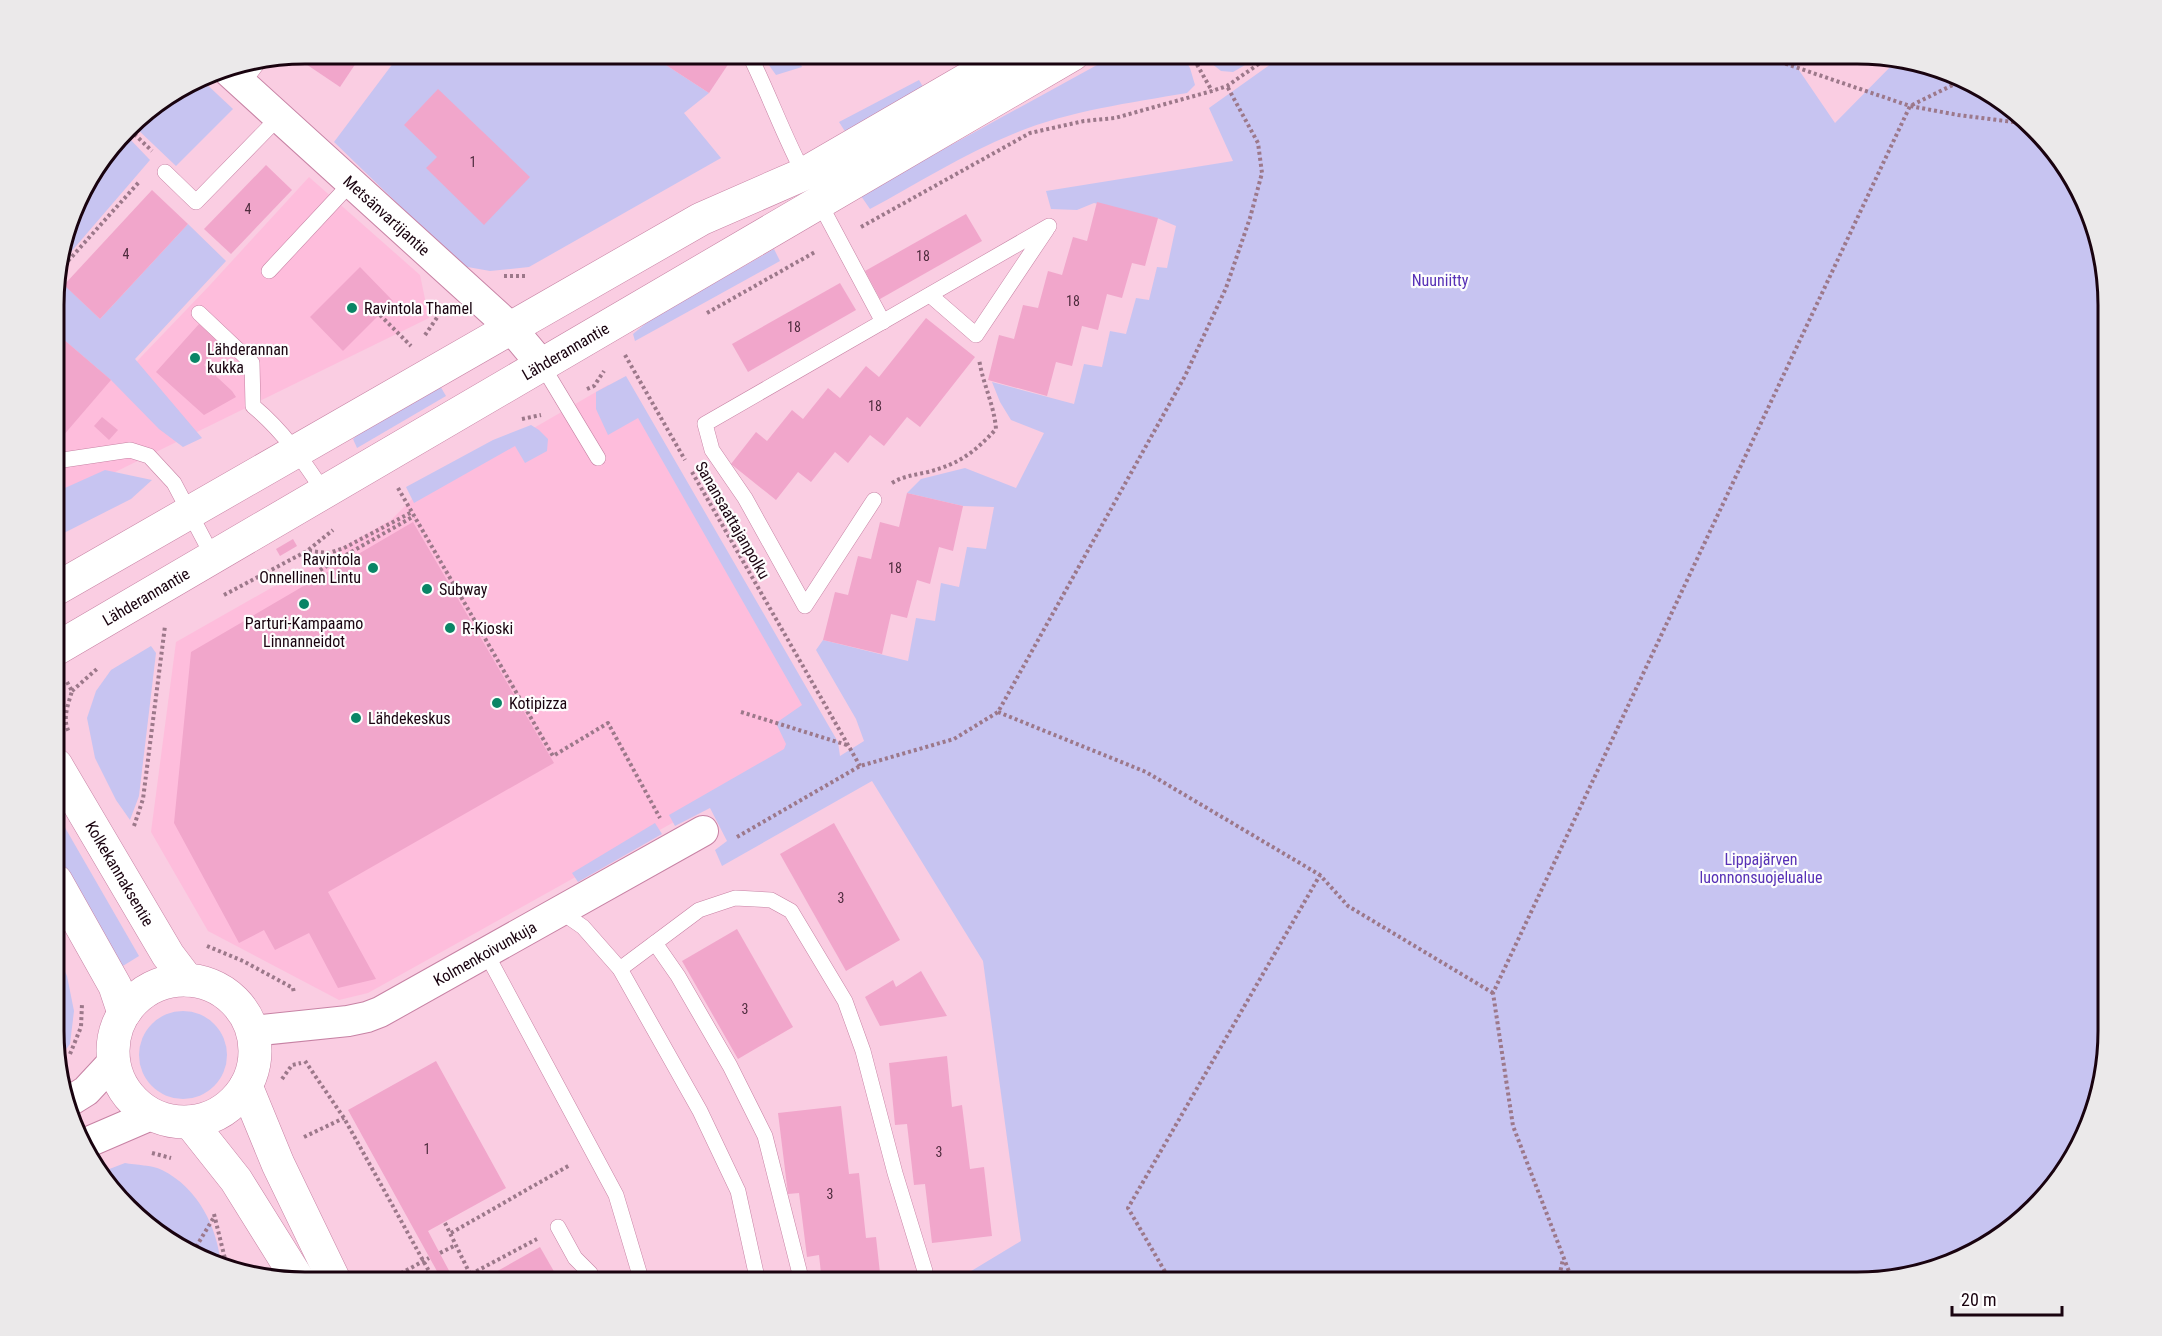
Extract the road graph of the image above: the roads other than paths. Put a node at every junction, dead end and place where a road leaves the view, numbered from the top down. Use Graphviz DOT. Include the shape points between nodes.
graph roads {
  1 [pos="754,64"];
  2 [pos="1001,64"];
  3 [pos="1038,64"];
  4 [pos="242,73"];
  5 [pos="988,78"];
  6 [pos="279,117"];
  7 [pos="165,172"];
  8 [pos="804,174"];
  9 [pos="351,183"];
  10 [pos="819,202"];
  11 [pos="269,271"];
  12 [pos="930,295"];
  13 [pos="199,314"];
  14 [pos="883,322"];
  15 [pos="511,328"];
  16 [pos="542,365"];
  17 [pos="297,450"];
  18 [pos="598,458"];
  19 [pos="64,460"];
  20 [pos="324,492"];
  21 [pos="873,500"];
  22 [pos="189,512"];
  23 [pos="213,557"];
  24 [pos="64,584"];
  25 [pos="64,644"];
  26 [pos="64,779"];
  27 [pos="703,831"];
  28 [pos="64,895"];
  29 [pos="560,911"];
  30 [pos="655,943"];
  31 [pos="486,953"];
  32 [pos="620,969"];
  33 [pos="187,980"];
  34 [pos="123,1013"];
  35 [pos="252,1031"];
  36 [pos="113,1062"];
  37 [pos="246,1086"];
  38 [pos="74,1098"];
  39 [pos="152,1115"];
  40 [pos="190,1122"];
  41 [pos="91,1141"];
  42 [pos="558,1227"];
  43 [pos="293,1271"];
  44 [pos="925,1271"];
  45 [pos="330,1272"];
  46 [pos="589,1272"];
  47 [pos="639,1272"];
  48 [pos="756,1272"];
  49 [pos="799,1272"];
  1 -- 8 [label="lane"];
  2 -- 5 [label="main road, Lähderannantie"];
  3 -- 5 [label="main road, Lähderannantie"];
  4 -- 6 [label="street, Metsänvartijantie"];
  5 -- 8 [label="main road, Lähderannantie"];
  5 -- 10 [label="main road, Lähderannantie"];
  6 -- 7 [label="lane" via="196,202"];
  6 -- 9 [label="street, Metsänvartijantie"];
  8 -- 10 [label="lane"];
  8 -- 15 [label="main road, Lähderannantie" via="701,219"];
  9 -- 11 [label="lane"];
  9 -- 15 [label="street, Metsänvartijantie"];
  10 -- 14 [label="lane"];
  10 -- 16 [label="main road, Lähderannantie"];
  12 -- 12 [label="lane" via="1049,226 976,335"];
  12 -- 14 [label="lane"];
  13 -- 17 [label="lane" via="252,363 253,406"];
  14 -- 21 [label="lane" via="705,424 712,450 745,498 805,606"];
  15 -- 16 [label="street, Metsänvartijantie"];
  15 -- 17 [label="main road, Lähderannantie"];
  16 -- 18 [label="lane"];
  16 -- 20 [label="main road, Lähderannantie"];
  17 -- 20 [label="lane"];
  17 -- 22 [label="main road, Lähderannantie"];
  19 -- 22 [label="lane" via="129,450 149,456 174,483"];
  20 -- 23 [label="main road, Lähderannantie"];
  22 -- 23 [label="lane"];
  22 -- 24 [label="main road, Lähderannantie"];
  23 -- 25 [label="main road, Lähderannantie"];
  26 -- 33 [label="main road, Kolkekannaksentie" via="168,955"];
  27 -- 29 [label="street, Kolmenkoivunkuja"];
  28 -- 34 [label="main road" via="115,986"];
  29 -- 31 [label="street, Kolmenkoivunkuja"];
  29 -- 32 [label="lane" via="583,927"];
  30 -- 32 [label="lane"];
  30 -- 44 [label="lane" via="699,910 735,898 771,900 791,911 845,1002 863,1051"];
  30 -- 49 [label="lane" via="730,1066 765,1136"];
  31 -- 35 [label="street, Kolmenkoivunkuja" via="367,1017"];
  31 -- 47 [label="lane" via="616,1195"];
  32 -- 48 [label="lane" via="700,1111 738,1191"];
  33 -- 34 [label="main road" via="151,988"];
  33 -- 35 [label="main road" via="220,990 245,1015"];
  34 -- 36 [label="main road" via="112,1045"];
  35 -- 37 [label="main road" via="255,1050"];
  36 -- 38 [label="street"];
  36 -- 39 [label="main road" via="120,1083 133,1101"];
  37 -- 40 [label="main road" via="222,1111"];
  37 -- 45 [label="main road" via="278,1164"];
  39 -- 40 [label="main road"];
  39 -- 41 [label="street"];
  40 -- 43 [label="main road" via="236,1180"];
  42 -- 46 [label="lane" via="575,1258"];
}
